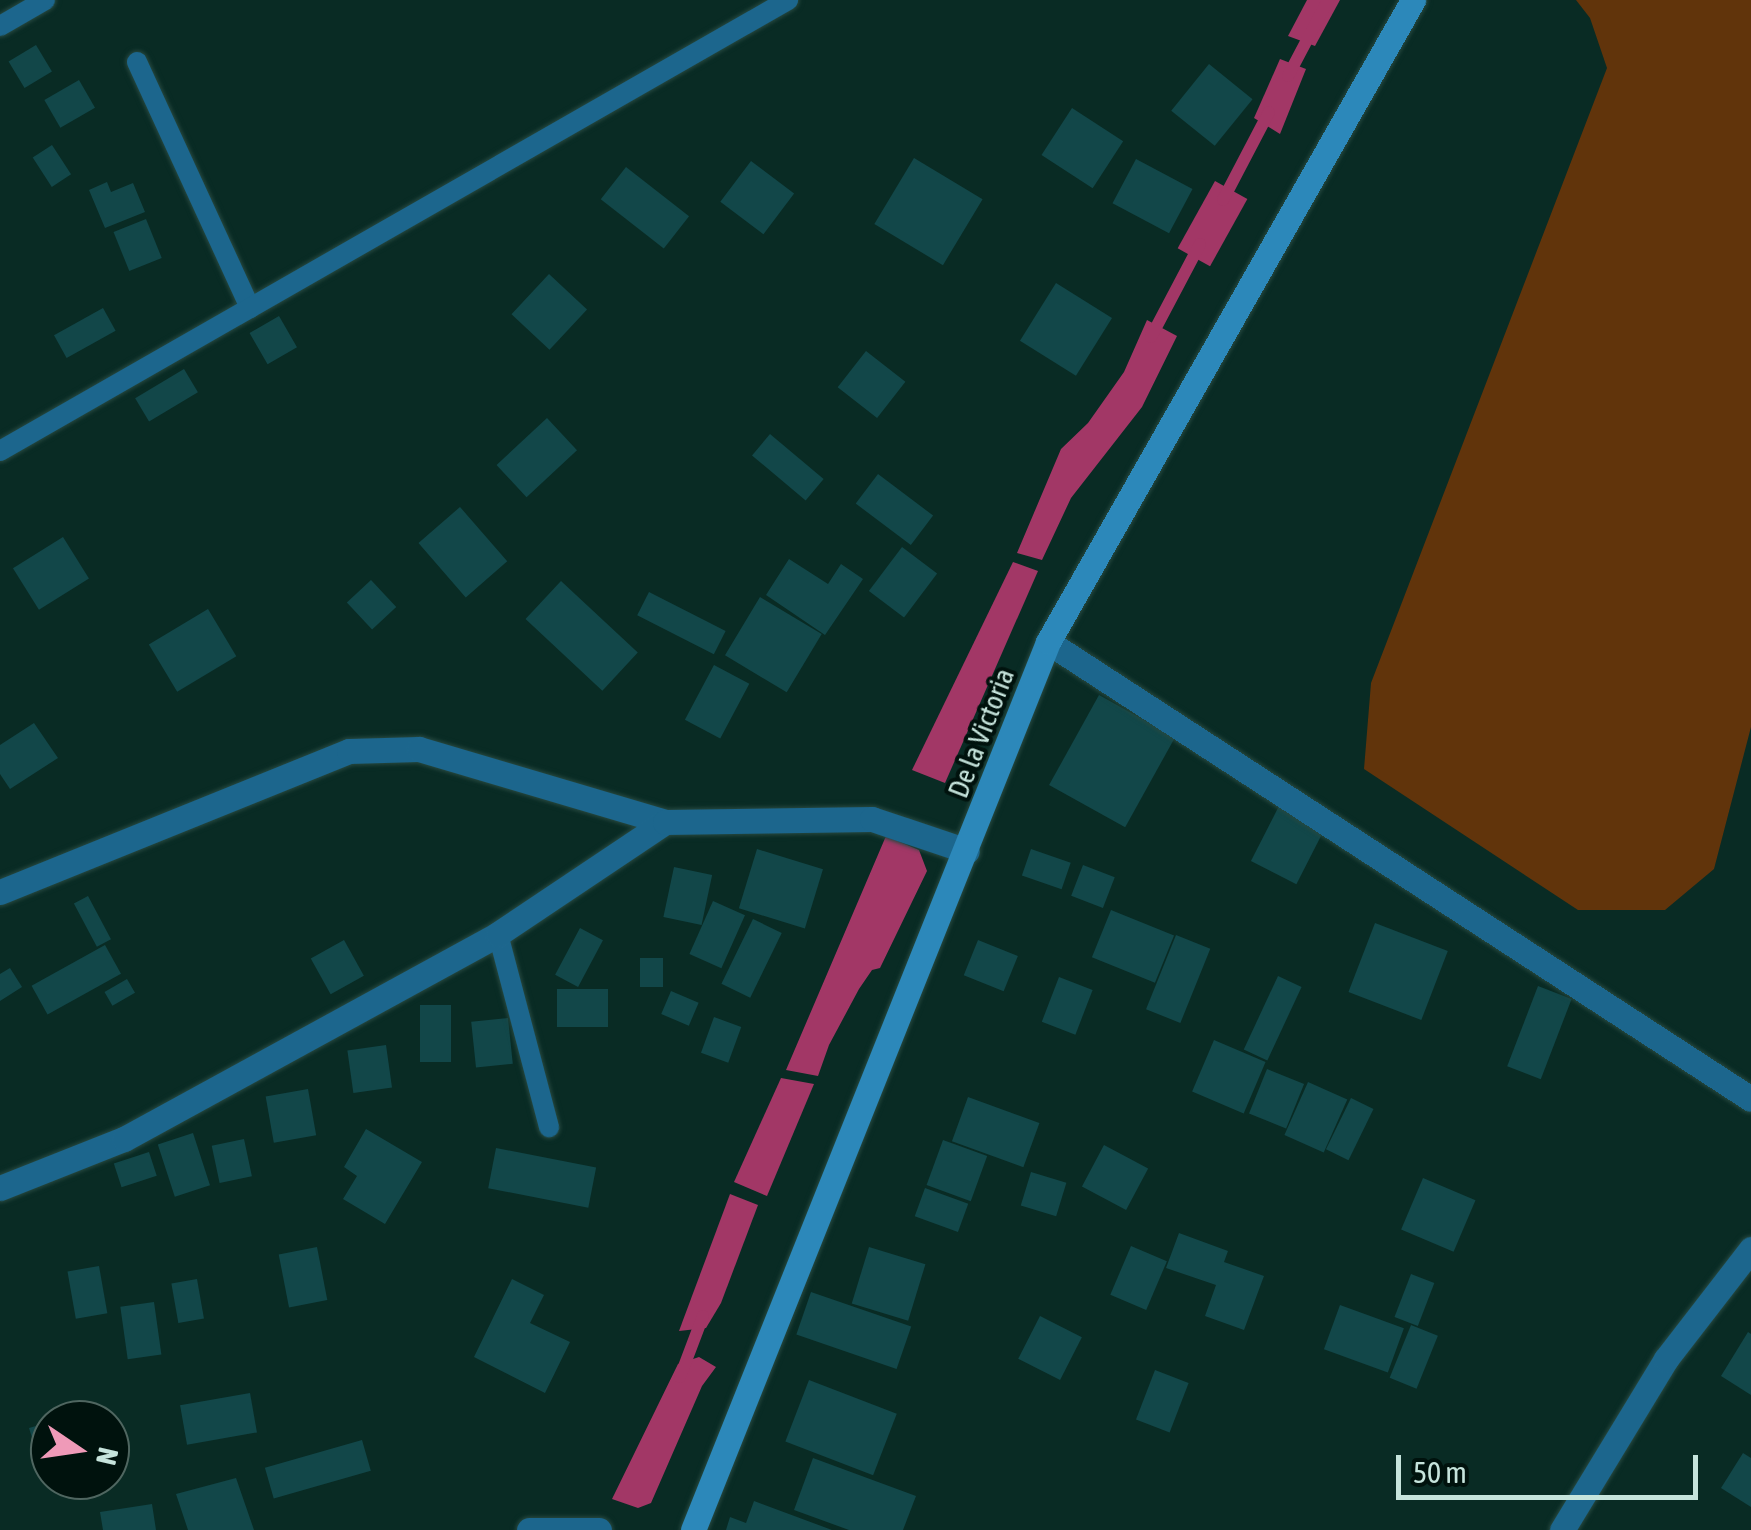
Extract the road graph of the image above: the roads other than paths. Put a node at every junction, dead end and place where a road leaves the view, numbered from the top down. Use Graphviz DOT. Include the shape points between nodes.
graph roads {
  1 [pos="45,0"];
  2 [pos="788,0"];
  3 [pos="1413,0"];
  4 [pos="0,26"];
  5 [pos="137,62"];
  6 [pos="250,308"];
  7 [pos="0,451"];
  8 [pos="1048,642"];
  9 [pos="665,822"];
  10 [pos="967,852"];
  11 [pos="0,892"];
  12 [pos="498,934"];
  13 [pos="1751,1099"];
  14 [pos="550,1127"];
  15 [pos="0,1188"];
  16 [pos="1751,1249"];
  17 [pos="529,1530"];
  18 [pos="599,1530"];
  19 [pos="692,1530"];
  20 [pos="1562,1530"];
  1 -- 4 [label="lane"];
  2 -- 6 [label="lane"];
  3 -- 8 [label="main road, De la Victoria"];
  5 -- 6 [label="lane"];
  6 -- 7 [label="lane"];
  8 -- 10 [label="main road, De la Victoria"];
  8 -- 13 [label="street"];
  9 -- 10 [label="street" via="872,820"];
  9 -- 11 [label="street" via="419,749 350,751"];
  9 -- 12 [label="street"];
  10 -- 19 [label="main road, De la Victoria"];
  12 -- 14 [label="lane"];
  12 -- 15 [label="street" via="124,1139"];
  16 -- 20 [label="street" via="1666,1359"];
  17 -- 18 [label="street"];
}
